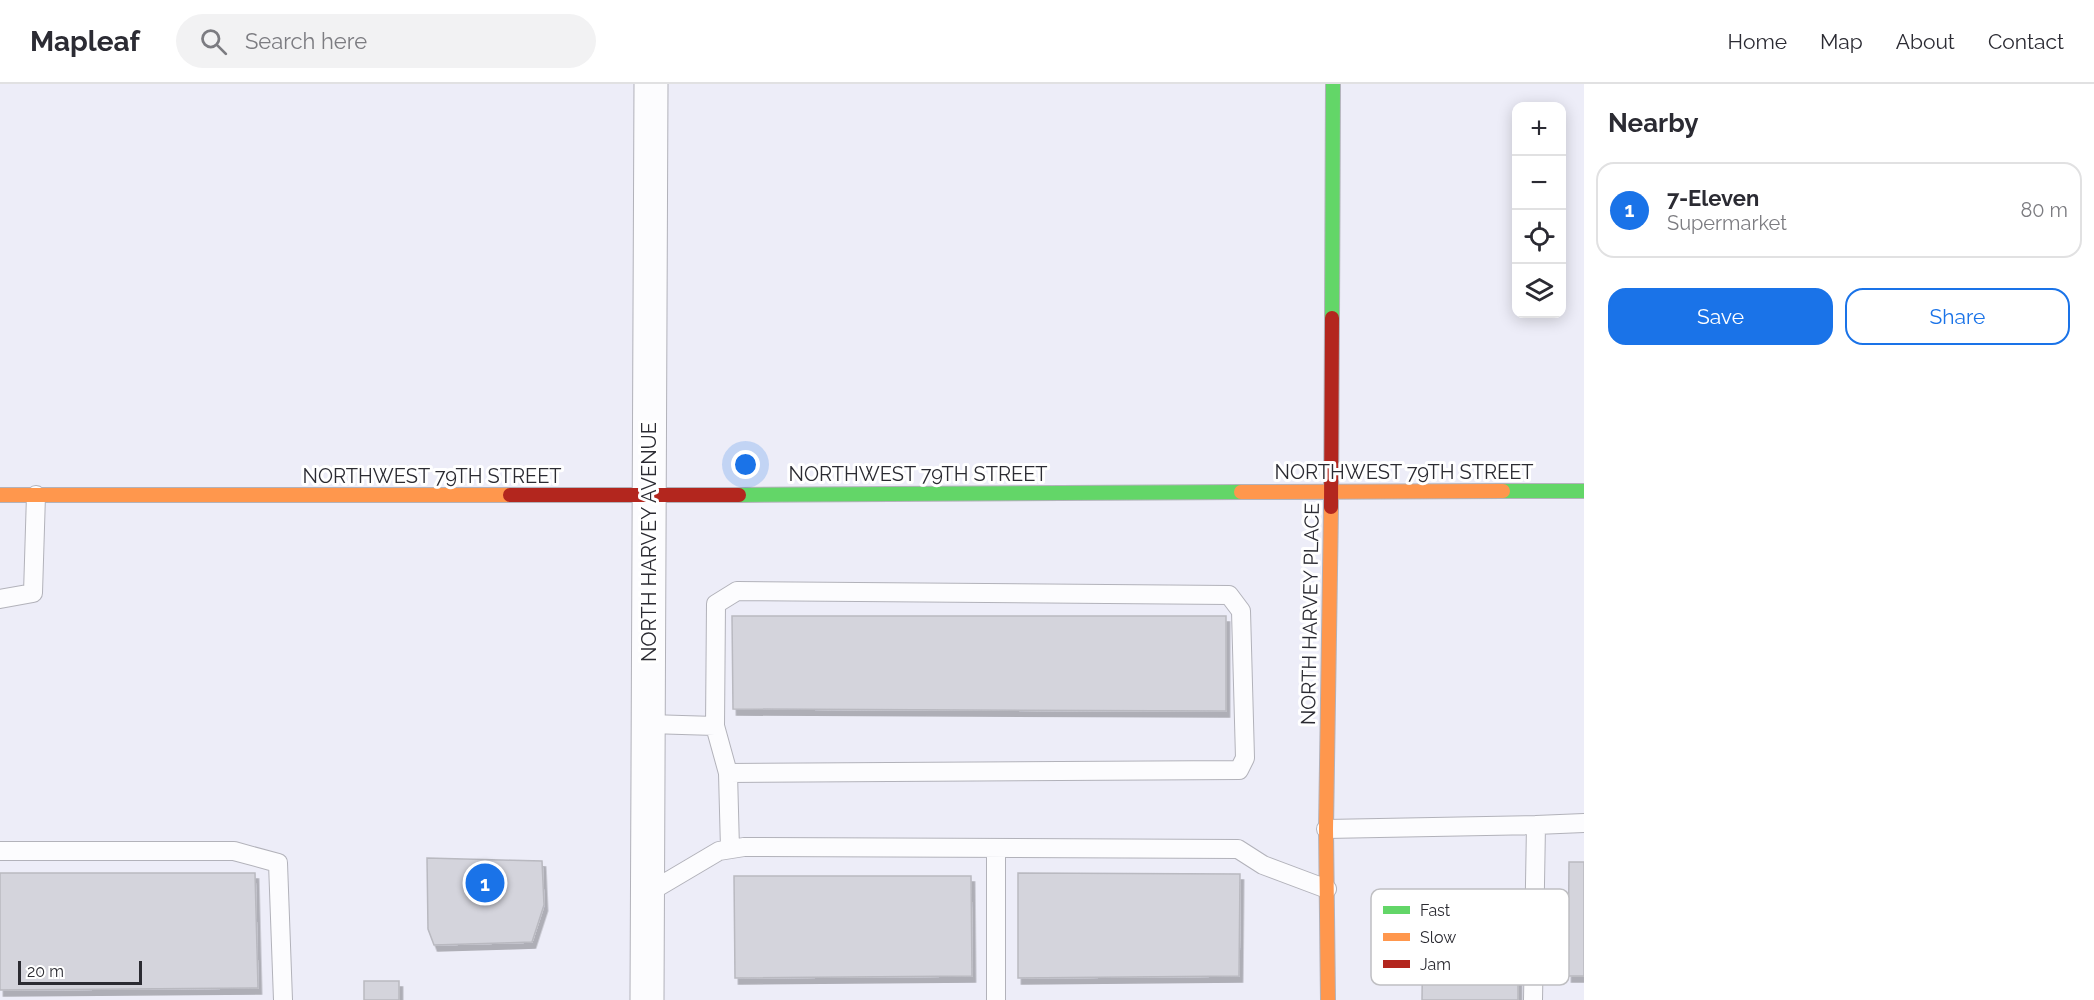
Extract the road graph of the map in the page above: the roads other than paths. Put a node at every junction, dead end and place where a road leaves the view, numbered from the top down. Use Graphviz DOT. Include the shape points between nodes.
graph roads {
  1 [pos="651,84"];
  2 [pos="1333,84"];
  3 [pos="1331,491"];
  4 [pos="1584,491"];
  5 [pos="0,495"];
  6 [pos="36,495"];
  7 [pos="650,495"];
  8 [pos="0,599"];
  9 [pos="649,724"];
  10 [pos="715,726"];
  11 [pos="728,773"];
  12 [pos="1584,823"];
  13 [pos="1536,825"];
  14 [pos="1326,829"];
  15 [pos="996,848"];
  16 [pos="730,849"];
  17 [pos="0,851"];
  18 [pos="1327,889"];
  19 [pos="1535,889"];
  20 [pos="648,893"];
  21 [pos="1533,985"];
  22 [pos="283,1000"];
  23 [pos="647,1000"];
  24 [pos="996,1000"];
  25 [pos="1328,1000"];
  26 [pos="1533,1000"];
  1 -- 7 [label="street, NORTH HARVEY AVENUE"];
  2 -- 3 [label="street, NORTH HARVEY PLACE"];
  3 -- 4 [label="street, NORTHWEST 79TH STREET"];
  3 -- 7 [label="street, NORTHWEST 79TH STREET"];
  3 -- 14 [label="street, NORTH HARVEY PLACE"];
  5 -- 6 [label="street, NORTHWEST 79TH STREET"];
  6 -- 7 [label="street, NORTHWEST 79TH STREET"];
  6 -- 8 [label="lane" via="33,592"];
  7 -- 9 [label="street, NORTH HARVEY AVENUE"];
  9 -- 10 [label="lane"];
  9 -- 20 [label="street, NORTH HARVEY AVENUE"];
  10 -- 11 [label="lane"];
  10 -- 11 [label="lane" via="716,604 737,591 1229,595 1241,611 1245,758 1239,770"];
  11 -- 16 [label="lane"];
  12 -- 13 [label="lane"];
  13 -- 14 [label="lane"];
  13 -- 19 [label="lane"];
  14 -- 18 [label="street, NORTH HARVEY PLACE"];
  15 -- 16 [label="lane"];
  15 -- 18 [label="lane" via="1238,849 1263,865"];
  15 -- 24 [label="lane"];
  16 -- 20 [label="lane" via="718,852"];
  17 -- 22 [label="lane" via="234,852 278,863"];
  18 -- 25 [label="street, NORTH HARVEY PLACE"];
  20 -- 23 [label="street, NORTH HARVEY AVENUE"];
  21 -- 26 [label="lane"];
}
